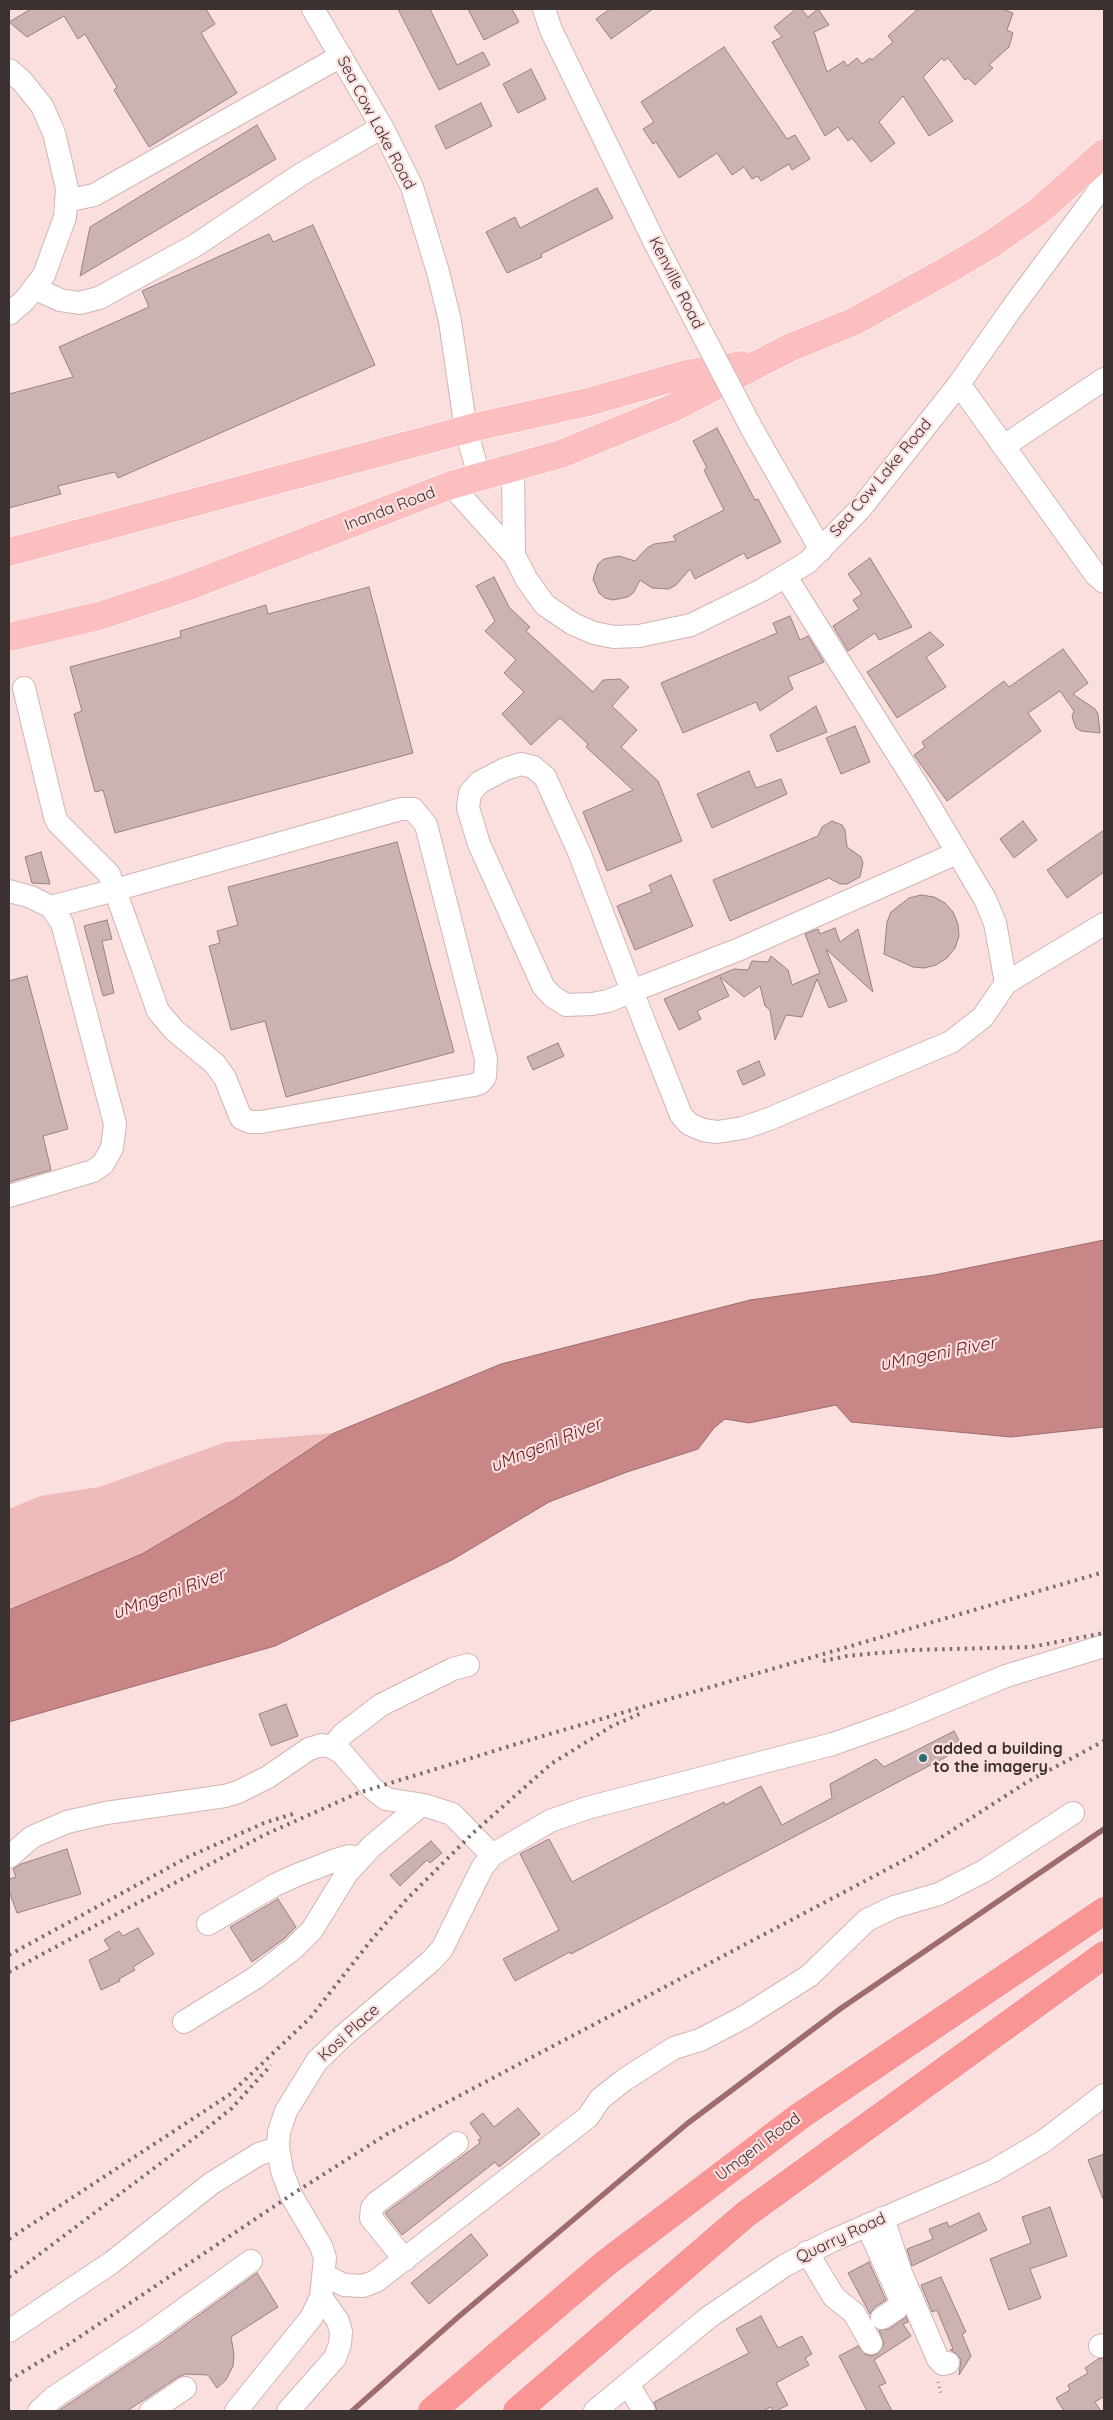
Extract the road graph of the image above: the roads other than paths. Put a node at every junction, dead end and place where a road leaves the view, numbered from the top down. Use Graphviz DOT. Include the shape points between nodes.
graph roads {
  1 [pos="313,9"];
  2 [pos="544,9"];
  3 [pos="341,56"];
  4 [pos="9,70"];
  5 [pos="382,127"];
  6 [pos="1104,153"];
  7 [pos="1104,184"];
  8 [pos="66,202"];
  9 [pos="34,288"];
  10 [pos="9,314"];
  11 [pos="763,362"];
  12 [pos="1104,379"];
  13 [pos="959,384"];
  14 [pos="466,430"];
  15 [pos="1004,446"];
  16 [pos="513,469"];
  17 [pos="480,476"];
  18 [pos="451,485"];
  19 [pos="820,550"];
  20 [pos="9,552"];
  21 [pos="514,555"];
  22 [pos="786,577"];
  23 [pos="1104,582"];
  24 [pos="9,637"];
  25 [pos="24,688"];
  26 [pos="957,853"];
  27 [pos="115,890"];
  28 [pos="9,891"];
  29 [pos="51,907"];
  30 [pos="1104,924"];
  31 [pos="1006,983"];
  32 [pos="632,991"];
  33 [pos="9,1196"];
  34 [pos="1104,1646"];
  35 [pos="468,1665"];
  36 [pos="332,1747"];
  37 [pos="421,1805"];
  38 [pos="1073,1813"];
  39 [pos="492,1855"];
  40 [pos="9,1857"];
  41 [pos="361,1858"];
  42 [pos="1104,1911"];
  43 [pos="208,1924"];
  44 [pos="1104,1955"];
  45 [pos="184,2022"];
  46 [pos="1104,2095"];
  47 [pos="457,2143"];
  48 [pos="278,2148"];
  49 [pos="875,2221"];
  50 [pos="807,2252"];
  51 [pos="405,2260"];
  52 [pos="251,2261"];
  53 [pos="324,2275"];
  54 [pos="321,2298"];
  55 [pos="882,2318"];
  56 [pos="9,2331"];
  57 [pos="871,2343"];
  58 [pos="948,2363"];
  59 [pos="628,2384"];
  60 [pos="185,2388"];
  61 [pos="598,2410"];
  62 [pos="39,2411"];
  63 [pos="151,2411"];
  64 [pos="236,2411"];
  65 [pos="288,2411"];
  66 [pos="432,2411"];
  67 [pos="517,2411"];
  68 [pos="644,2411"];
  1 -- 3 [label="street, Sea Cow Lake Road"];
  2 -- 19 [label="street, Kenville Road, bridge" via="656,243 752,429"];
  3 -- 5 [label="street, Sea Cow Lake Road"];
  3 -- 8 [label="street" via="94,195"];
  4 -- 8 [label="street" via="42,106 54,133 63,164"];
  5 -- 9 [label="street" via="300,175 196,245 100,298 79,303 60,300"];
  5 -- 14 [label="street, Sea Cow Lake Road" via="412,187 426,228 450,321"];
  6 -- 11 [label="main road, Inanda Road" via="1039,211 990,244 853,322"];
  7 -- 13 [label="street, Sea Cow Lake Road"];
  8 -- 9 [label="street" via="55,250"];
  9 -- 10 [label="street"];
  11 -- 14 [label="main road, Inanda Road" via="686,374 588,402"];
  11 -- 16 [label="main road, Inanda Road" via="674,408 561,454"];
  12 -- 15 [label="street"];
  13 -- 15 [label="street"];
  13 -- 19 [label="street, Sea Cow Lake Road" via="861,508"];
  14 -- 17 [label="street, Sea Cow Lake Road"];
  14 -- 20 [label="main road, Inanda Road"];
  15 -- 23 [label="street"];
  16 -- 17 [label="main road, Inanda Road"];
  16 -- 21 [label="street, Sea Cow Lake Road"];
  17 -- 18 [label="main road, Inanda Road"];
  18 -- 21 [label="street, Sea Cow Lake Road"];
  18 -- 24 [label="main road, Inanda Road" via="187,586 99,616"];
  19 -- 22 [label="street, Sea Cow Lake Road"];
  21 -- 22 [label="street, Sea Cow Lake Road" via="545,605 573,624 614,637 639,636 691,625"];
  22 -- 26 [label="street"];
  25 -- 27 [label="street" via="55,817 109,874"];
  26 -- 31 [label="street" via="985,899 995,923"];
  26 -- 32 [label="street" via="740,949"];
  27 -- 27 [label="street" via="158,1011 174,1030 215,1064 244,1120 255,1123 464,1086 480,1082 485,1077 486,1060 426,825 414,809 401,809"];
  27 -- 29 [label="street"];
  28 -- 29 [label="street"];
  29 -- 33 [label="street" via="62,923 115,1124 112,1148 103,1164 93,1171"];
  30 -- 31 [label="street"];
  31 -- 32 [label="street" via="983,1016 951,1042 769,1120 717,1132 689,1124 681,1115"];
  32 -- 32 [label="street" via="592,1004 566,1005 542,986 472,824 468,808 470,793 480,782 521,764 533,767 545,777 580,852"];
  34 -- 39 [label="street, Kosi Place" via="1006,1676 833,1744 587,1808 550,1821"];
  35 -- 36 [label="street" via="452,1669 381,1705 343,1734"];
  36 -- 37 [label="street" via="342,1753 372,1788 386,1799"];
  36 -- 40 [label="street" via="322,1745 309,1749 255,1785 225,1796 106,1813 68,1822 32,1837"];
  37 -- 39 [label="street" via="452,1814"];
  37 -- 41 [label="street"];
  38 -- 51 [label="street" via="984,1871 939,1894 867,1920 809,1976 744,2017 700,2040 674,2048 624,2080 600,2099 588,2117"];
  39 -- 48 [label="street, Kosi Place" via="482,1868 442,1949 317,2061 286,2111"];
  41 -- 43 [label="street" via="342,1858 297,1875"];
  41 -- 45 [label="street" via="347,1873 312,1930 294,1948 255,1978"];
  42 -- 66 [label="highway, Umgeni Road" via="778,2132 606,2263"];
  44 -- 67 [label="highway" via="746,2214"];
  46 -- 49 [label="street, Quarry Road" via="1020,2157 963,2185"];
  47 -- 51 [label="street" via="372,2208 371,2218"];
  48 -- 53 [label="street, Kosi Place" via="291,2195 321,2246 325,2258"];
  48 -- 56 [label="street" via="259,2154 212,2183 111,2263"];
  49 -- 50 [label="street, Quarry Road"];
  49 -- 55 [label="street" via="900,2302 896,2309"];
  49 -- 58 [label="street" via="938,2359 943,2364"];
  50 -- 57 [label="street" via="834,2297 854,2313"];
  50 -- 59 [label="street, Quarry Road" via="709,2317"];
  51 -- 53 [label="street" via="363,2286 344,2285"];
  52 -- 62 [label="street"];
  53 -- 54 [label="street, Kosi Place"];
  54 -- 64 [label="street, Kosi Place" via="311,2318"];
  54 -- 65 [label="street" via="338,2321 340,2344 335,2358"];
  59 -- 61 [label="street, Quarry Road"];
  59 -- 68 [label="street"];
  60 -- 63 [label="street"];
}
